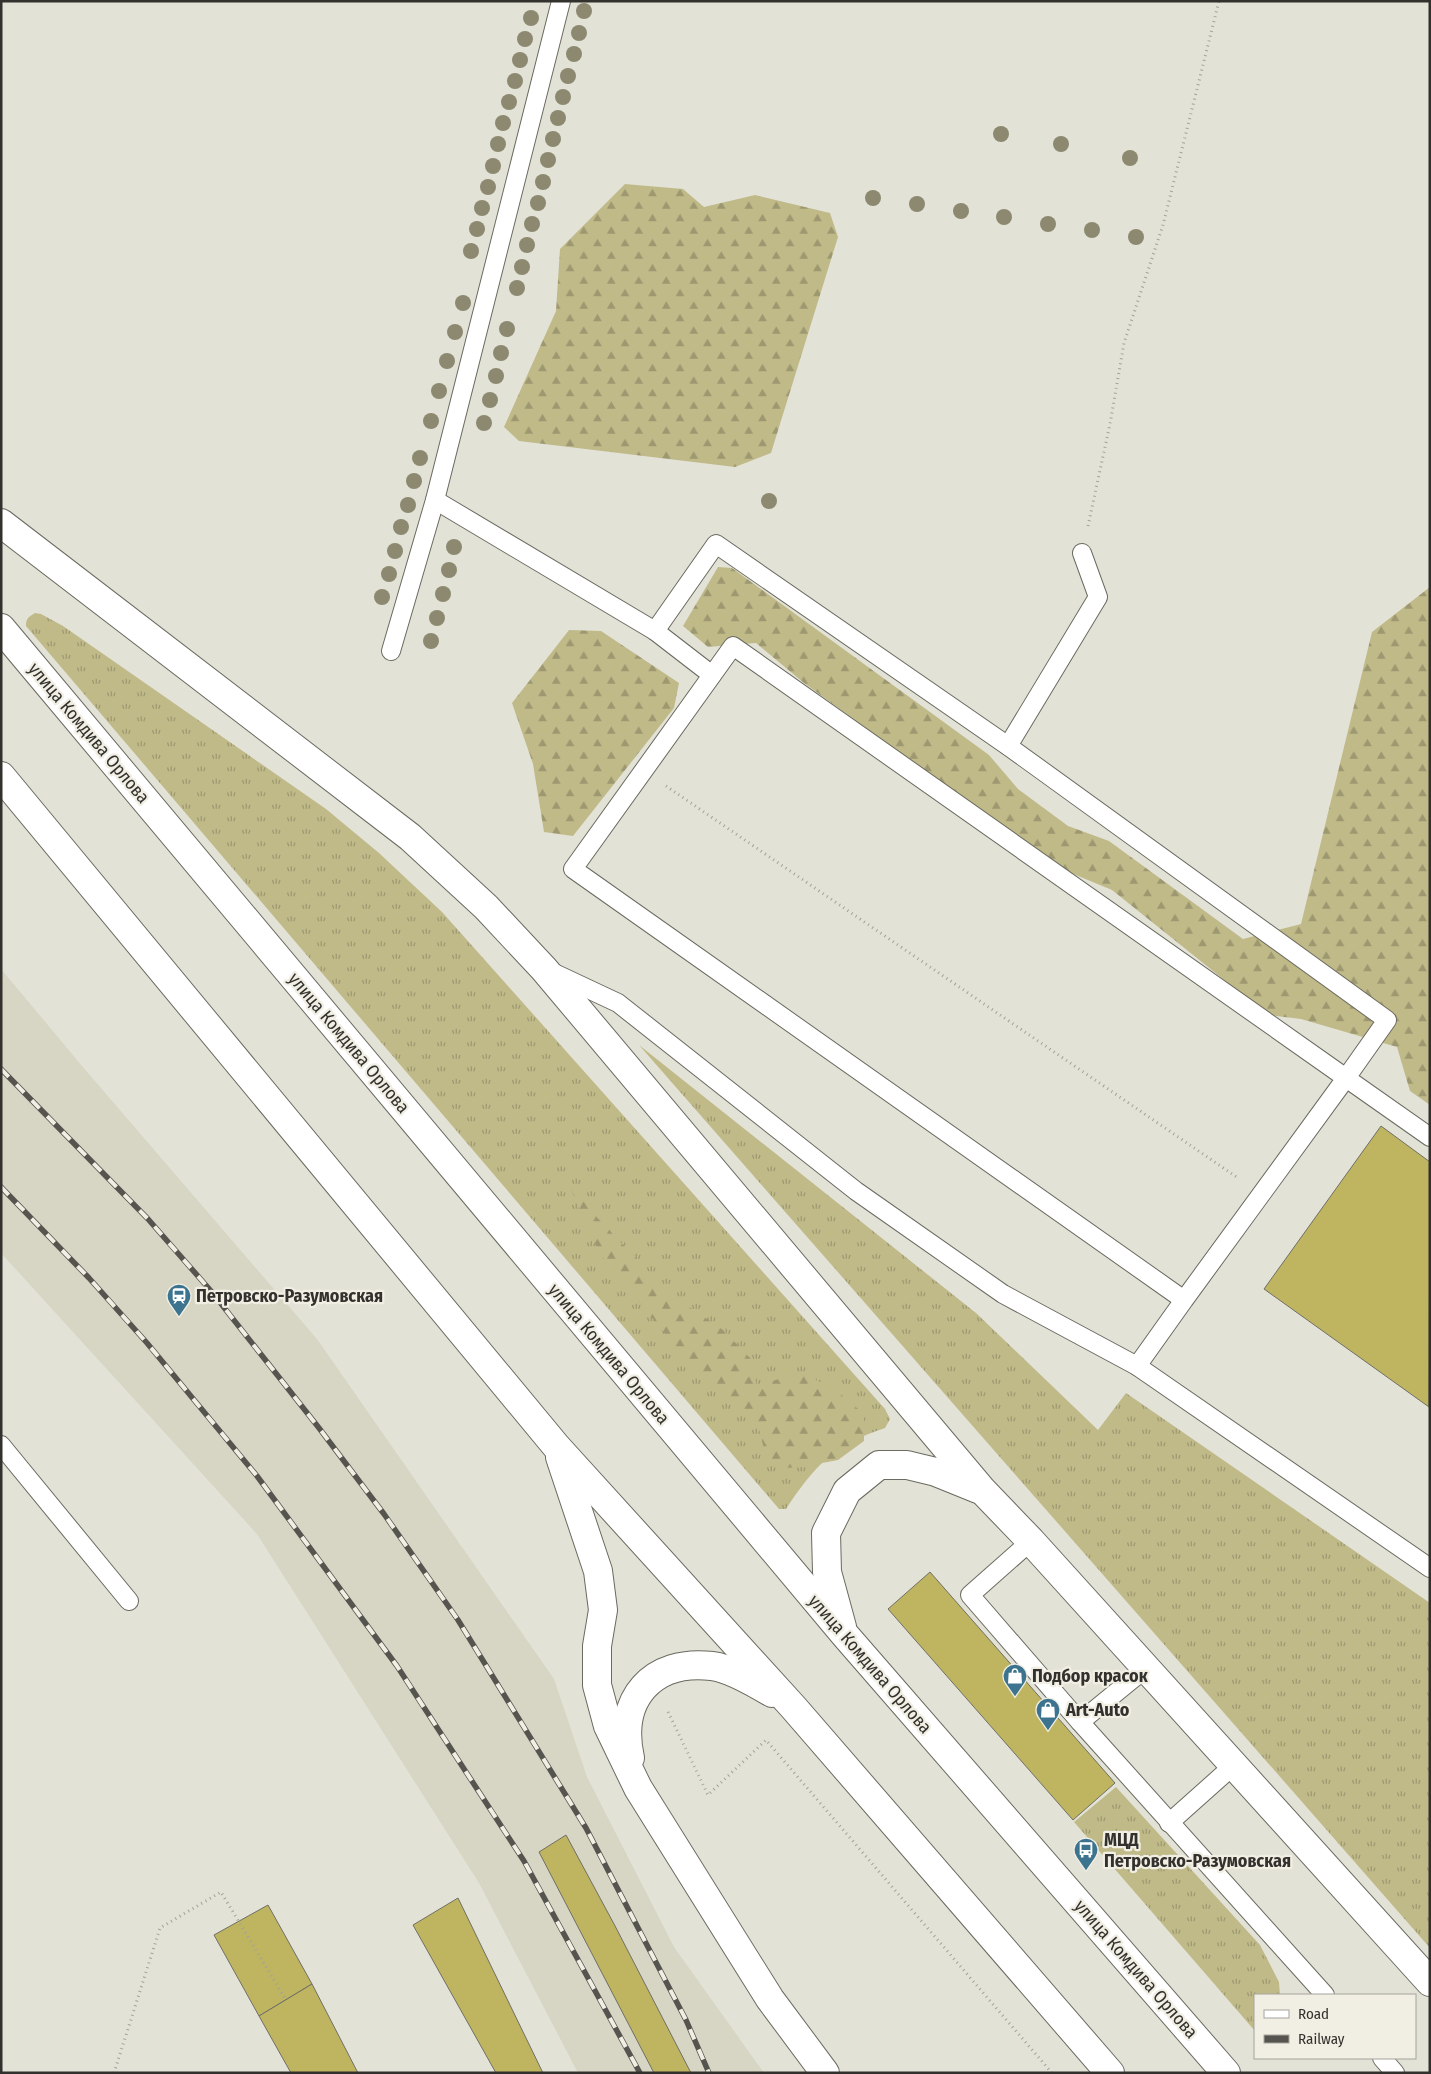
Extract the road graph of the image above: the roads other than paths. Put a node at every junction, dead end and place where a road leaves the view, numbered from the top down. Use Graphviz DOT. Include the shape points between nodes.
graph roads {
  1 [pos="561,1"];
  2 [pos="435,500"];
  3 [pos="1,523"];
  4 [pos="1082,553"];
  5 [pos="1,628"];
  6 [pos="655,631"];
  7 [pos="392,651"];
  8 [pos="712,675"];
  9 [pos="1008,746"];
  10 [pos="1,776"];
  11 [pos="544,969"];
  12 [pos="1346,1078"];
  13 [pos="1430,1137"];
  14 [pos="1184,1300"];
  15 [pos="1137,1366"];
  16 [pos="1,1445"];
  17 [pos="556,1446"];
  18 [pos="982,1490"];
  19 [pos="1031,1541"];
  20 [pos="1430,1568"];
  21 [pos="129,1601"];
  22 [pos="845,1635"];
  23 [pos="1146,1668"];
  24 [pos="794,1708"];
  25 [pos="1080,1722"];
  26 [pos="1234,1764"];
  27 [pos="638,1788"];
  28 [pos="1168,1822"];
  29 [pos="1430,1982"];
  30 [pos="1324,1994"];
  31 [pos="1383,2059"];
  32 [pos="824,2073"];
  33 [pos="1110,2073"];
  34 [pos="1226,2073"];
  35 [pos="1396,2073"];
  1 -- 2 [label="lane"];
  2 -- 6 [label="lane"];
  2 -- 7 [label="lane"];
  3 -- 11 [label="main road" via="410,837 486,907"];
  4 -- 9 [label="lane" via="1098,597"];
  5 -- 22 [label="main road, улица Комдива Орлова"];
  6 -- 8 [label="lane"];
  6 -- 9 [label="lane" via="716,544"];
  8 -- 12 [label="lane" via="733,646"];
  8 -- 14 [label="lane" via="573,870"];
  9 -- 12 [label="lane" via="1387,1020"];
  10 -- 17 [label="main road"];
  11 -- 15 [label="lane" via="618,1003 856,1191 1003,1294"];
  11 -- 18 [label="main road"];
  12 -- 13 [label="lane"];
  12 -- 14 [label="lane"];
  14 -- 15 [label="lane"];
  15 -- 20 [label="lane"];
  16 -- 21 [label="lane"];
  17 -- 24 [label="main road"];
  17 -- 27 [label="main road" via="598,1571 603,1610 597,1646 597,1685 608,1726"];
  18 -- 19 [label="main road"];
  18 -- 22 [label="main road" via="908,1465 879,1465 847,1491 826,1532 827,1572"];
  19 -- 23 [label="main road"];
  19 -- 25 [label="lane" via="970,1595"];
  22 -- 34 [label="main road, улица Комдива Орлова"];
  23 -- 25 [label="lane"];
  23 -- 26 [label="main road"];
  24 -- 27 [label="main road" via="755,1682 714,1666 680,1666 651,1678 632,1704 626,1732"];
  24 -- 33 [label="main road"];
  25 -- 28 [label="lane"];
  26 -- 28 [label="lane"];
  26 -- 29 [label="main road"];
  27 -- 32 [label="main road" via="770,1999"];
  28 -- 30 [label="lane"];
  31 -- 35 [label="lane"];
}
